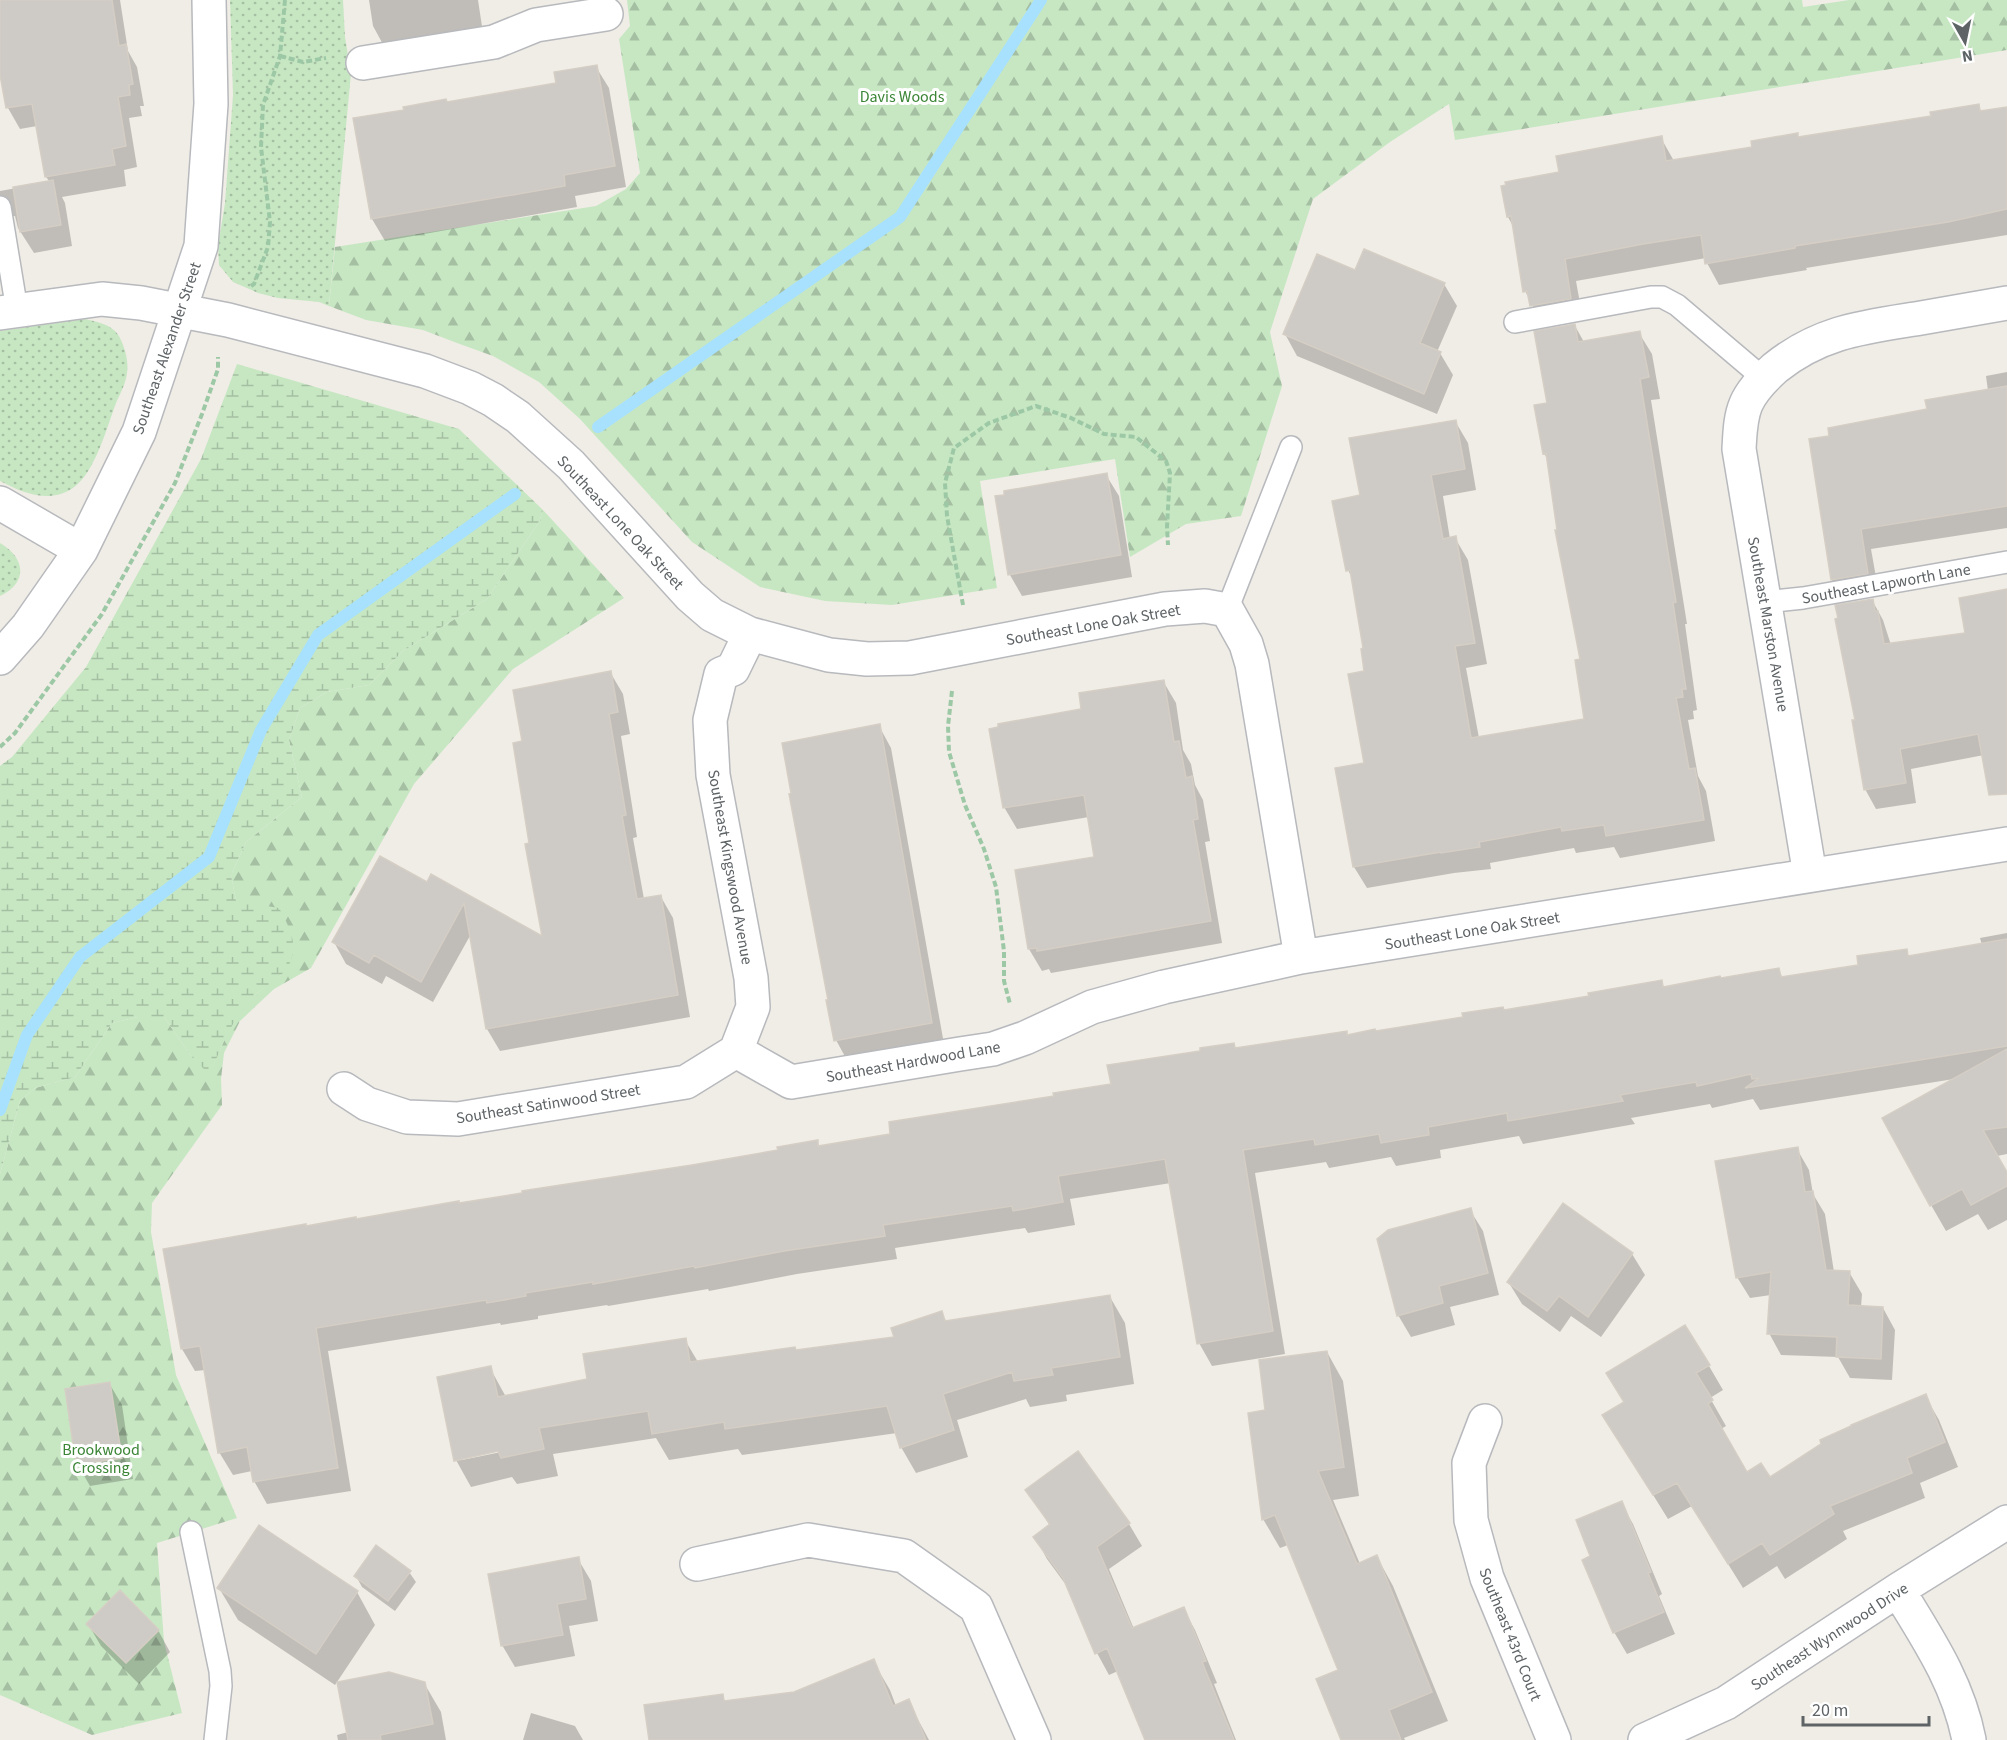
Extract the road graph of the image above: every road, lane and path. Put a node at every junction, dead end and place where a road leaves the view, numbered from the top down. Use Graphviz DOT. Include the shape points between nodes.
graph roads {
  1 [pos="209,0"];
  2 [pos="534,12"];
  3 [pos="606,14"];
  4 [pos="363,63"];
  5 [pos="0,207"];
  6 [pos="2007,303"];
  7 [pos="180,310"];
  8 [pos="9,312"];
  9 [pos="1515,322"];
  10 [pos="1763,378"];
  11 [pos="1291,447"];
  12 [pos="0,503"];
  13 [pos="1168,545"];
  14 [pos="81,550"];
  15 [pos="2007,562"];
  16 [pos="1765,602"];
  17 [pos="963,605"];
  18 [pos="1227,610"];
  19 [pos="750,634"];
  20 [pos="0,658"];
  21 [pos="952,691"];
  22 [pos="2007,844"];
  23 [pos="1810,875"];
  24 [pos="1301,957"];
  25 [pos="1011,1010"];
  26 [pos="736,1051"];
  27 [pos="344,1089"];
  28 [pos="1485,1421"];
  29 [pos="2007,1522"];
  30 [pos="191,1532"];
  31 [pos="697,1564"];
  32 [pos="1898,1590"];
  33 [pos="215,1740"];
  34 [pos="1034,1740"];
  35 [pos="1554,1740"];
  36 [pos="1645,1740"];
  37 [pos="1969,1740"];
  1 -- 7 [label="street, Southeast Alexander Street" via="211,104 201,246"];
  2 -- 3 [label="street"];
  2 -- 4 [label="street" via="508,38"];
  5 -- 8 [label="lane"];
  6 -- 10 [label="street" via="1831,336 1805,347"];
  7 -- 8 [label="street, Southeast Lone Oak Street" via="102,299"];
  7 -- 14 [label="street, Southeast Alexander Street" via="139,432"];
  7 -- 19 [label="street, Southeast Lone Oak Street" via="425,371 493,400 571,465 690,596 712,615"];
  9 -- 10 [label="lane" via="1662,297 1677,305"];
  10 -- 16 [label="street, Southeast Marston Avenue" via="1747,402 1740,424 1739,449"];
  11 -- 18 [label="lane"];
  12 -- 14 [label="street"];
  13 -- 17 [label="path" via="1170,473 1166,461 1136,437 1104,434 1036,406 989,423 954,448 945,483"];
  14 -- 20 [label="street, Southeast Alexander Street" via="28,626"];
  15 -- 16 [label="lane, Southeast Lapworth Lane"];
  16 -- 23 [label="street, Southeast Marston Avenue"];
  18 -- 19 [label="street, Southeast Lone Oak Street" via="1205,606 1165,609 910,658 829,655"];
  18 -- 24 [label="street" via="1252,664"];
  19 -- 26 [label="street, Southeast Kingswood Avenue" via="733,669 721,674 710,720 713,775 751,978 753,1007"];
  21 -- 25 [label="path" via="949,752 996,887 1004,981"];
  22 -- 23 [label="street, Southeast Lone Oak Street"];
  23 -- 24 [label="street, Southeast Lone Oak Street"];
  24 -- 26 [label="street, Southeast Hardwood Lane" via="1092,1007 1025,1038 960,1054 791,1082"];
  26 -- 27 [label="street, Southeast Satinwood Street" via="686,1082 458,1119 407,1117 367,1104"];
  28 -- 35 [label="street, Southeast 43rd Court" via="1469,1463 1471,1520 1487,1578"];
  29 -- 32 [label="street, Southeast Wynnwood Drive"];
  30 -- 33 [label="lane" via="220,1671"];
  31 -- 34 [label="street" via="808,1540 904,1556 976,1607"];
  32 -- 36 [label="street, Southeast Wynnwood Drive" via="1726,1702"];
  32 -- 37 [label="street" via="1945,1667"];
}
